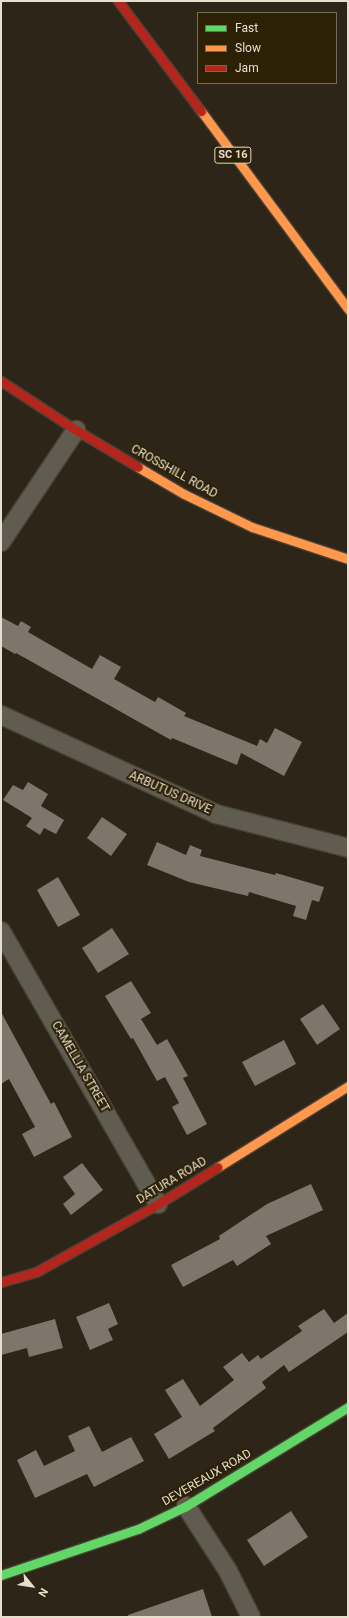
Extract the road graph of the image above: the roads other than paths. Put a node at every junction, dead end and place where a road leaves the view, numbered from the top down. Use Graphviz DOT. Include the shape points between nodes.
graph roads {
  1 [pos="118,1"];
  2 [pos="348,309"];
  3 [pos="1,380"];
  4 [pos="76,430"];
  5 [pos="1,542"];
  6 [pos="348,559"];
  7 [pos="1,715"];
  8 [pos="348,848"];
  9 [pos="1,931"];
  10 [pos="348,1086"];
  11 [pos="158,1204"];
  12 [pos="1,1282"];
  13 [pos="348,1407"];
  14 [pos="186,1506"];
  15 [pos="1,1576"];
  16 [pos="251,1617"];
  1 -- 2 [label="street, SC 16"];
  3 -- 4 [label="street, CROSSHILL ROAD"];
  4 -- 5 [label="street"];
  4 -- 6 [label="street, CROSSHILL ROAD" via="184,494 252,527"];
  7 -- 8 [label="street, ARBUTUS DRIVE" via="216,814"];
  9 -- 11 [label="street, CAMELLIA STREET"];
  10 -- 11 [label="street, DATURA ROAD"];
  11 -- 12 [label="street, DATURA ROAD" via="36,1272"];
  13 -- 14 [label="street, DEVEREAUX ROAD"];
  14 -- 15 [label="street, DEVEREAUX ROAD" via="88,1547"];
  14 -- 16 [label="street" via="228,1571"];
}
